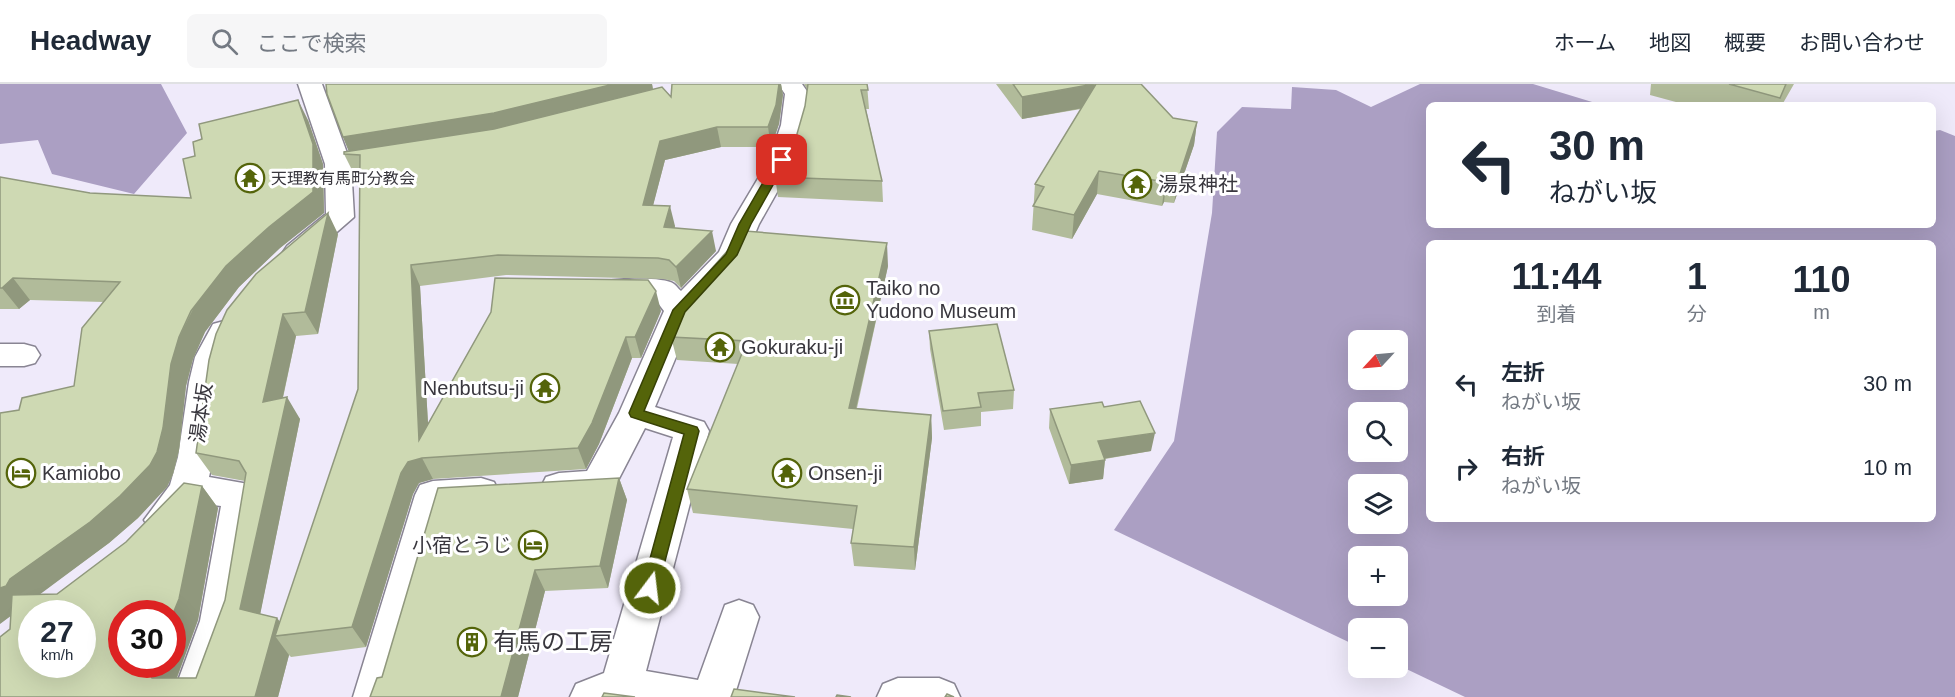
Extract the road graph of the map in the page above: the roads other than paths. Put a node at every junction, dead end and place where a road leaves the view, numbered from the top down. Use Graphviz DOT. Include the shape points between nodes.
graph roads {
  1 [pos="310,84"];
  2 [pos="790,84"];
  3 [pos="274,271"];
  4 [pos="584,289"];
  5 [pos="239,308"];
  6 [pos="680,310"];
  7 [pos="636,413"];
  8 [pos="187,490"];
  9 [pos="137,544"];
  10 [pos="739,617"];
  11 [pos="606,692"];
  12 [pos="193,697"];
  13 [pos="374,697"];
  14 [pos="693,697"];
  15 [pos="713,697"];
  16 [pos="898,697"];
  17 [pos="939,697"];
  1 -- 3 [label="street" via="349,162 340,217"];
  2 -- 6 [label="street" via="797,94 794,125 782,160 732,255"];
  4 -- 6 [label="street" via="663,290"];
  5 -- 8 [label="street, 湯本坂" via="211,357"];
  6 -- 7 [label="street"];
  7 -- 11 [label="street" via="692,431"];
  7 -- 13 [label="street" via="598,484 433,495"];
  8 -- 9 [label="street, 湯本坂" via="155,530"];
  8 -- 12 [label="street" via="241,495 220,621"];
  10 -- 15 [label="street"];
  11 -- 14 [label="street"];
  16 -- 17 [label="street"];
}
